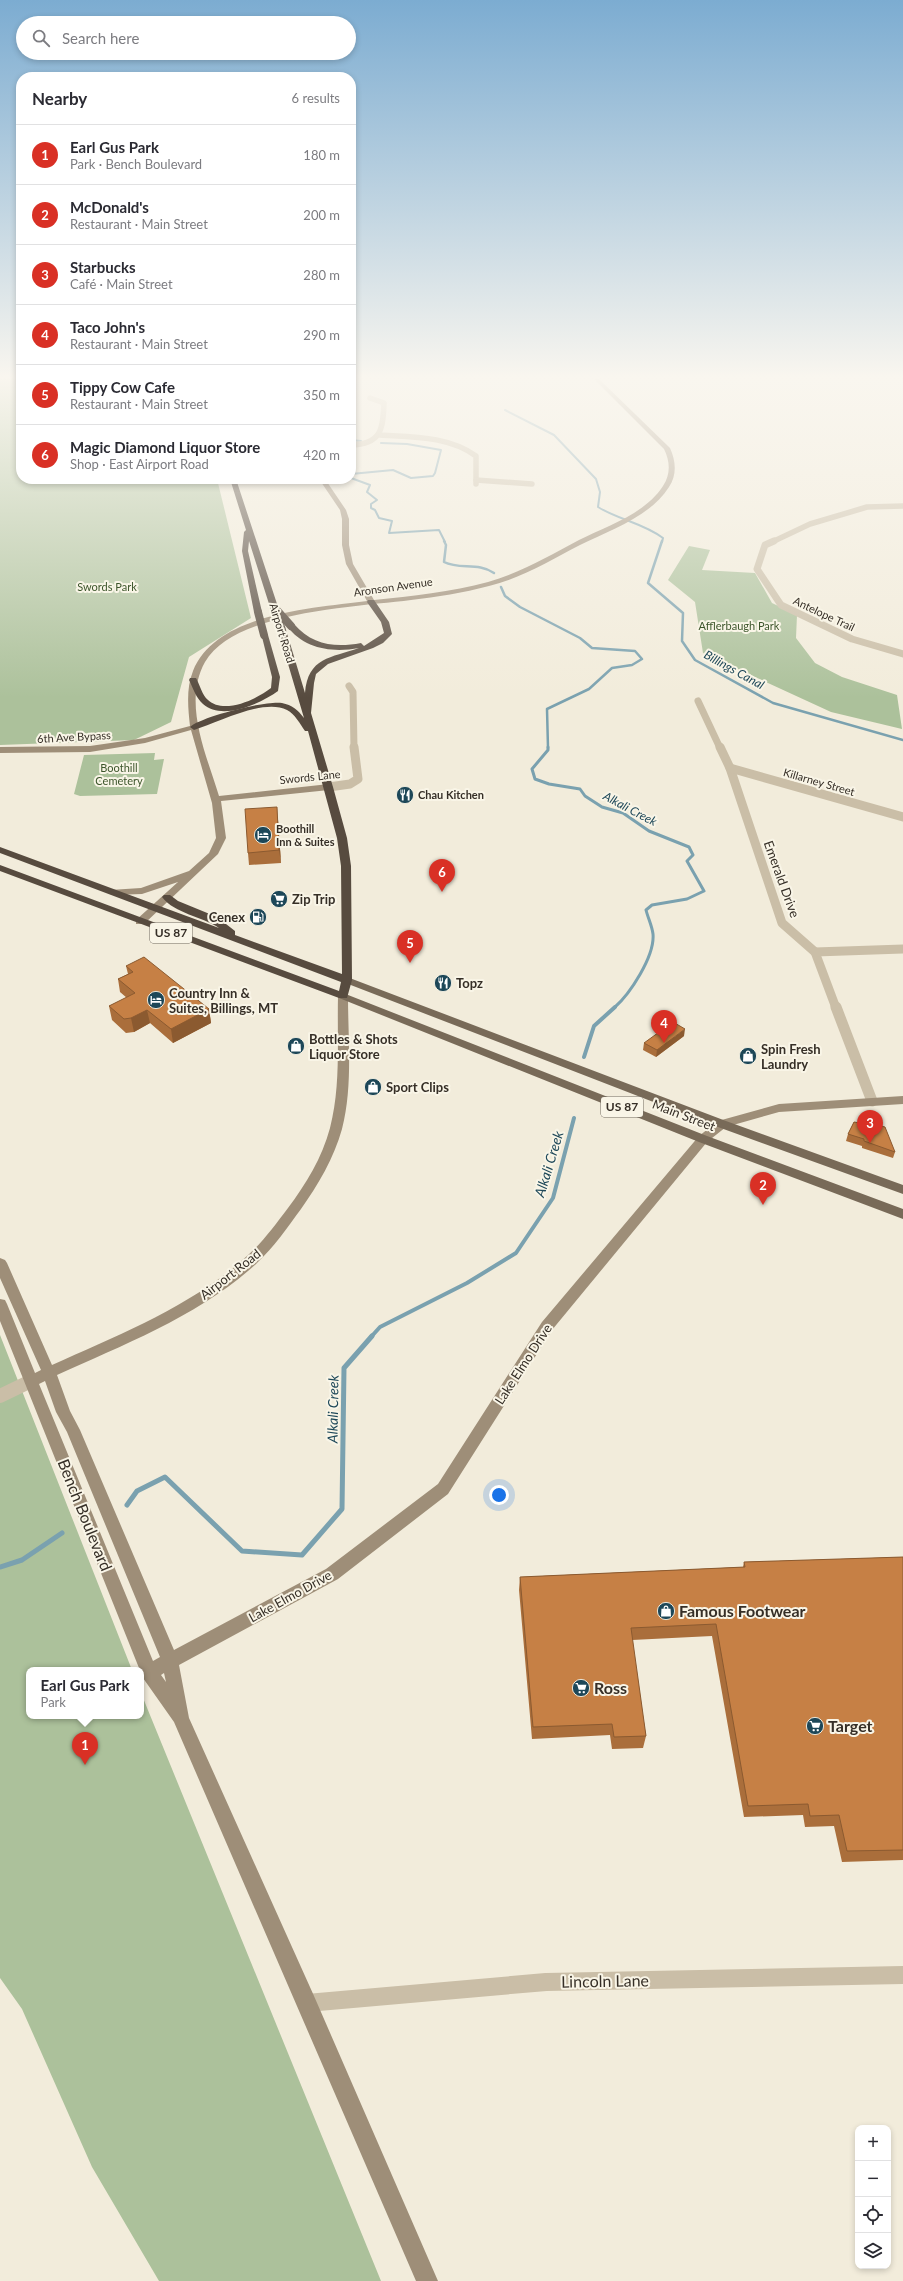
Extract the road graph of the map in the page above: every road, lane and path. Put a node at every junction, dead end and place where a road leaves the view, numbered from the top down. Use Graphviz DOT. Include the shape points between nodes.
graph roads {
  1 [pos="235,485"];
  2 [pos="324,485"];
  3 [pos="666,485"];
  4 [pos="903,506"];
  5 [pos="247,524"];
  6 [pos="371,602"];
  7 [pos="274,607"];
  8 [pos="387,626"];
  9 [pos="903,654"];
  10 [pos="193,680"];
  11 [pos="350,686"];
  12 [pos="698,701"];
  13 [pos="308,718"];
  14 [pos="194,727"];
  15 [pos="171,732"];
  16 [pos="313,736"];
  17 [pos="0,750"];
  18 [pos="730,768"];
  19 [pos="329,787"];
  20 [pos="215,799"];
  21 [pos="903,818"];
  22 [pos="0,850"];
  23 [pos="0,868"];
  24 [pos="190,874"];
  25 [pos="113,892"];
  26 [pos="168,897"];
  27 [pos="154,908"];
  28 [pos="140,922"];
  29 [pos="238,939"];
  30 [pos="903,949"];
  31 [pos="815,952"];
  32 [pos="347,980"];
  33 [pos="343,996"];
  34 [pos="903,1100"];
  35 [pos="872,1101"];
  36 [pos="722,1124"];
  37 [pos="703,1139"];
  38 [pos="903,1190"];
  39 [pos="903,1214"];
  40 [pos="0,1263"];
  41 [pos="0,1304"];
  42 [pos="49,1373"];
  43 [pos="31,1381"];
  44 [pos="0,1396"];
  45 [pos="170,1661"];
  46 [pos="149,1672"];
  47 [pos="181,1720"];
  48 [pos="903,1975"];
  49 [pos="307,2003"];
  50 [pos="427,2281"];
  1 -- 5 [label="highway, Airport Road"];
  2 -- 6 [label="main road" via="343,510 349,567"];
  3 -- 6 [label="main road, Aronson Avenue" via="662,492 619,522 517,575 463,589"];
  4 -- 9 [label="street, Antelope Trail" via="867,507 810,524 765,546 757,569 781,604 852,639"];
  5 -- 7 [label="highway, Airport Road"];
  5 -- 10 [label="highway, bridge" via="245,551 276,677 276,689 268,695 232,708 213,707 205,702"];
  6 -- 8 [label="highway"];
  6 -- 10 [label="main road, Aronson Avenue" via="295,613 239,631 208,653 200,662"];
  7 -- 8 [label="highway, bridge" via="296,633 322,646 356,646 379,636"];
  7 -- 13 [label="highway, Airport Road, bridge"];
  8 -- 13 [label="highway" via="388,634 378,644 316,668 311,680"];
  10 -- 14 [label="main road, Aronson Avenue"];
  10 -- 15 [label="main road" via="186,701 184,720"];
  11 -- 19 [label="street, Swords Lane" via="353,692 358,779 350,784"];
  12 -- 18 [label="street, Emerald Drive"];
  13 -- 16 [label="highway, Airport Road"];
  14 -- 15 [label="main road, 6th Ave Bypass"];
  14 -- 16 [label="highway" via="253,708 280,704 295,712"];
  14 -- 20 [label="main road, Aronson Avenue"];
  15 -- 17 [label="main road, 6th Ave Bypass" via="145,740 90,749"];
  16 -- 19 [label="highway, Airport Road"];
  18 -- 21 [label="street, Killarney Street"];
  18 -- 31 [label="street, Emerald Drive" via="782,923"];
  19 -- 20 [label="main road, Swords Lane"];
  19 -- 32 [label="highway, Airport Road" via="346,866"];
  20 -- 24 [label="main road, Aronson Avenue" via="221,838 213,854"];
  22 -- 25 [label="highway, US 87"];
  23 -- 28 [label="highway, US 87"];
  24 -- 25 [label="main road, Aronson Avenue" via="142,891"];
  24 -- 26 [label="main road, Aronson Avenue"];
  25 -- 27 [label="highway, US 87"];
  26 -- 27 [label="main road, Aronson Avenue"];
  26 -- 29 [label="highway" via="174,903 212,919"];
  27 -- 28 [label="main road, Aronson Avenue"];
  27 -- 29 [label="highway, US 87"];
  28 -- 33 [label="highway, US 87"];
  29 -- 32 [label="highway, US 87"];
  30 -- 31 [label="street"];
  31 -- 35 [label="street, Emerald Drive"];
  32 -- 33 [label="highway, Airport Road"];
  32 -- 36 [label="main road, Main Street / US 87"];
  33 -- 37 [label="main road, Main Street / US 87"];
  33 -- 42 [label="main road, Airport Road" via="340,1107 329,1148 308,1191 269,1242 247,1264 202,1297"];
  34 -- 35 [label="main road, Lake Elmo Drive"];
  35 -- 36 [label="main road, Lake Elmo Drive" via="780,1108"];
  36 -- 37 [label="main road, Lake Elmo Drive"];
  36 -- 38 [label="main road, Main Street / US 87"];
  37 -- 39 [label="main road, Main Street / US 87"];
  37 -- 45 [label="main road, Lake Elmo Drive" via="547,1326 443,1489 332,1574"];
  40 -- 42 [label="main road"];
  41 -- 43 [label="main road, Bench Boulevard"];
  42 -- 43 [label="main road, Airport Road"];
  42 -- 45 [label="main road" via="63,1412 73,1430"];
  43 -- 44 [label="street, Airport Road"];
  43 -- 46 [label="main road, Bench Boulevard"];
  45 -- 46 [label="main road, Lake Elmo Drive"];
  45 -- 47 [label="main road"];
  46 -- 47 [label="main road, Bench Boulevard"];
  47 -- 49 [label="main road"];
  48 -- 49 [label="street, Lincoln Lane" via="546,1982"];
  49 -- 50 [label="main road"];
}
